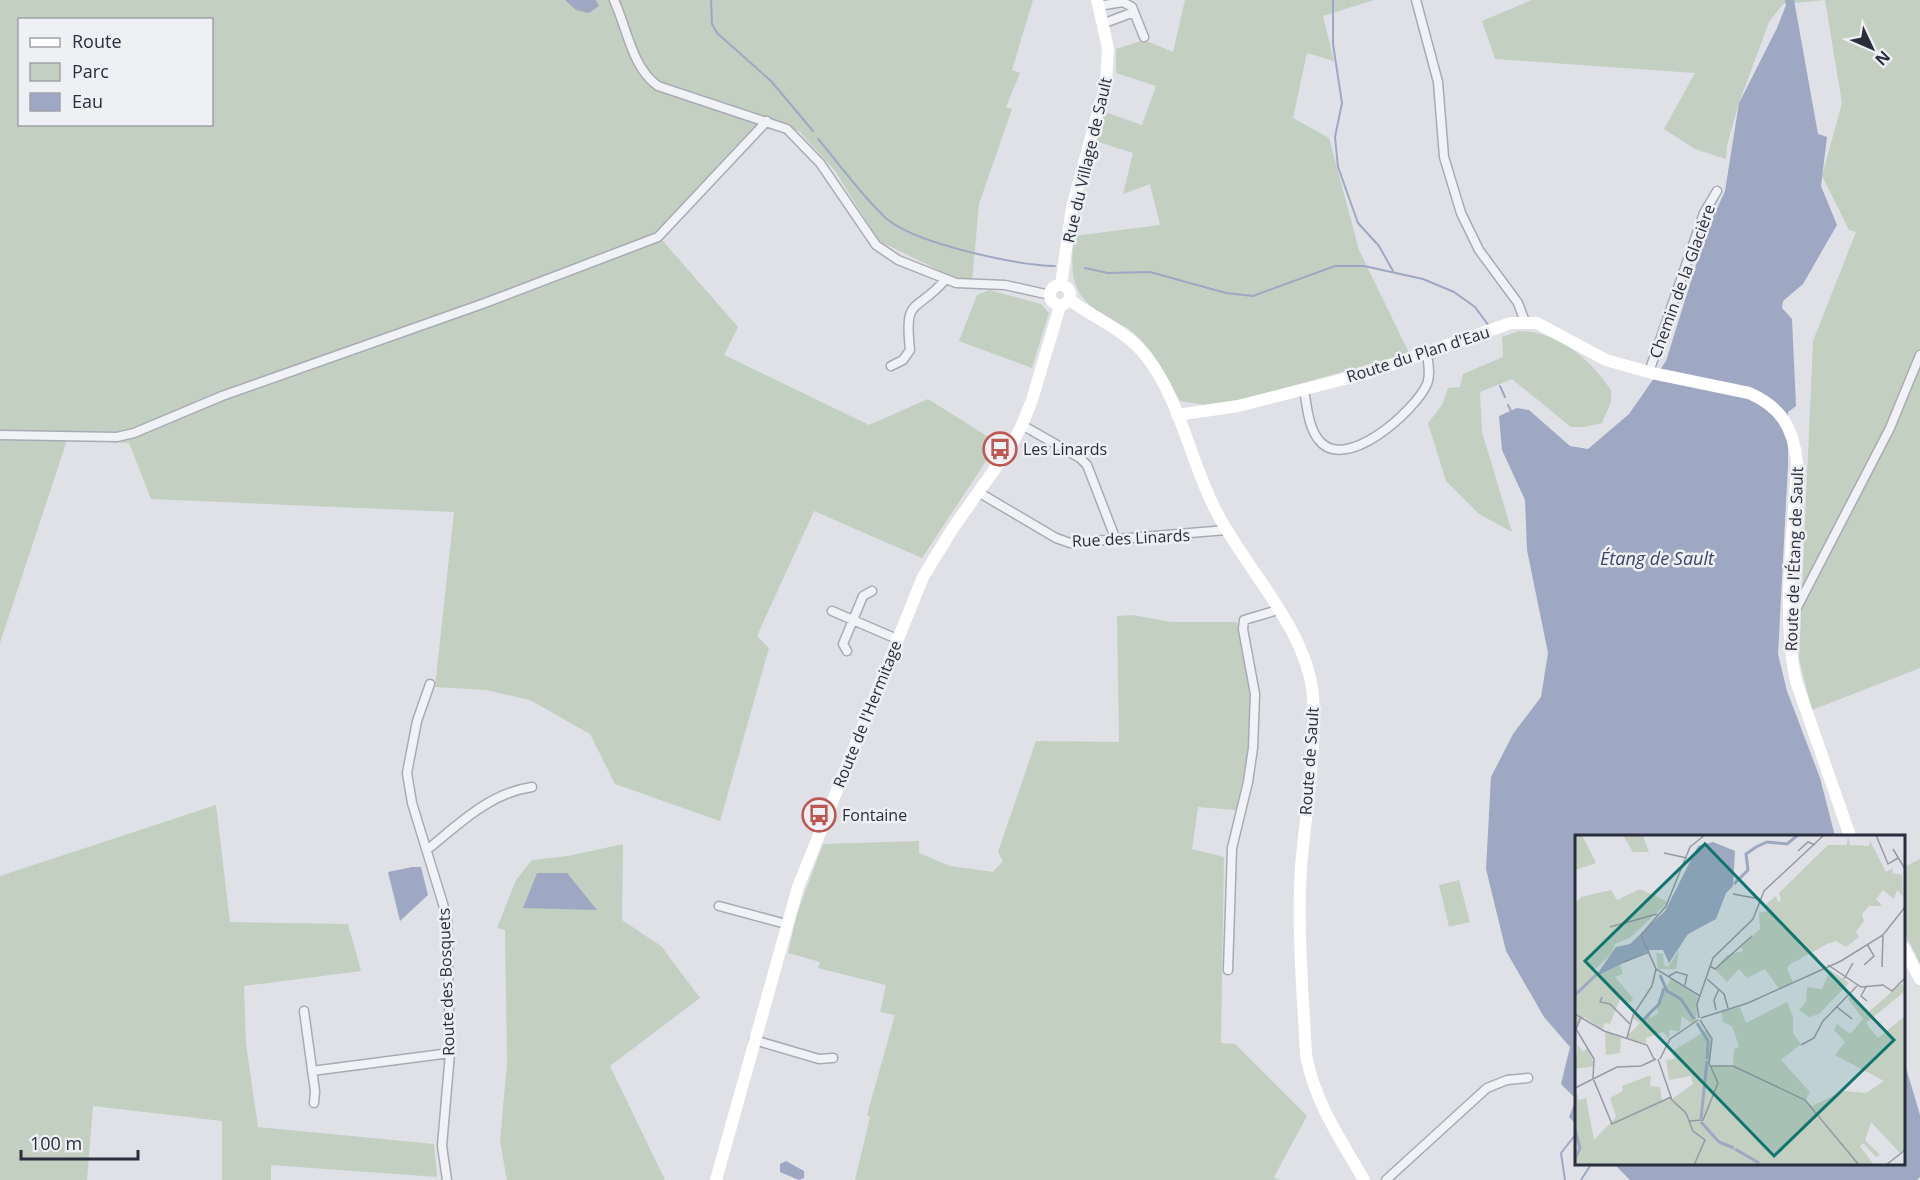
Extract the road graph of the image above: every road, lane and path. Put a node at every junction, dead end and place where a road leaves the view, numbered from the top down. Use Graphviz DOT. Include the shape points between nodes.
graph roads {
  1 [pos="614,0"];
  2 [pos="1416,0"];
  3 [pos="1097,3"];
  4 [pos="1134,12"];
  5 [pos="1102,24"];
  6 [pos="1144,37"];
  7 [pos="767,121"];
  8 [pos="1717,191"];
  9 [pos="946,279"];
  10 [pos="1061,285"];
  11 [pos="1050,295"];
  12 [pos="1065,303"];
  13 [pos="1525,322"];
  14 [pos="1427,352"];
  15 [pos="1920,355"];
  16 [pos="891,366"];
  17 [pos="1651,373"];
  18 [pos="1304,390"];
  19 [pos="1177,415"];
  20 [pos="1022,425"];
  21 [pos="0,435"];
  22 [pos="978,492"];
  23 [pos="1226,530"];
  24 [pos="1116,540"];
  25 [pos="872,591"];
  26 [pos="1278,610"];
  27 [pos="832,611"];
  28 [pos="853,621"];
  29 [pos="1790,622"];
  30 [pos="897,639"];
  31 [pos="847,651"];
  32 [pos="430,684"];
  33 [pos="532,788"];
  34 [pos="1849,835"];
  35 [pos="428,849"];
  36 [pos="719,906"];
  37 [pos="786,924"];
  38 [pos="1905,950"];
  39 [pos="1228,970"];
  40 [pos="1920,979"];
  41 [pos="304,1011"];
  42 [pos="754,1040"];
  43 [pos="450,1053"];
  44 [pos="833,1058"];
  45 [pos="312,1071"];
  46 [pos="1528,1078"];
  47 [pos="314,1103"];
  48 [pos="447,1180"];
  49 [pos="716,1180"];
  50 [pos="1364,1180"];
  51 [pos="1386,1180"];
  1 -- 7 [label="street" via="648,79 667,89"];
  2 -- 13 [label="street" via="1438,82 1443,157 1461,213 1479,250 1518,303"];
  3 -- 4 [label="street" via="1124,2"];
  3 -- 5 [label="street, Rue du Village de Sault"];
  4 -- 5 [label="street"];
  4 -- 6 [label="street"];
  5 -- 10 [label="street, Rue du Village de Sault" via="1108,48 1106,83 1072,207"];
  7 -- 9 [label="street" via="787,129 814,157 876,245 898,260"];
  7 -- 21 [label="street" via="658,237 222,396 134,433 117,437"];
  8 -- 17 [label="street, Chemin de la Glacière" via="1704,213"];
  9 -- 11 [label="street" via="967,285 1005,285"];
  9 -- 16 [label="street" via="911,309 907,323 910,350 903,360"];
  10 -- 11 [label="street" via="1052,289"];
  10 -- 12 [label="street" via="1070,290"];
  11 -- 12 [label="street" via="1054,304"];
  12 -- 19 [label="street, Route de Sault" via="1134,342 1148,357"];
  12 -- 20 [label="street, Route de l'Hermitage"];
  13 -- 14 [label="street, Route du Plan d'Eau" via="1511,323"];
  13 -- 17 [label="street" via="1537,323 1593,355"];
  14 -- 18 [label="street, Route du Plan d'Eau"];
  14 -- 18 [label="street" via="1428,383 1415,404 1368,442 1348,449 1331,449 1318,440"];
  15 -- 29 [label="street" via="1890,428"];
  17 -- 29 [label="street, Route de l'Étang de Sault" via="1749,393 1775,408 1791,430 1797,462"];
  18 -- 19 [label="street, Route du Plan d'Eau" via="1230,408"];
  19 -- 23 [label="street, Route de Sault" via="1199,475"];
  20 -- 22 [label="street, Route de l'Hermitage"];
  20 -- 24 [label="street" via="1087,465"];
  22 -- 24 [label="street, Rue des Linards" via="1062,541"];
  22 -- 30 [label="street, Route de l'Hermitage" via="923,577"];
  23 -- 24 [label="street, Rue des Linards"];
  23 -- 26 [label="street, Route de Sault"];
  25 -- 28 [label="street" via="863,596"];
  26 -- 39 [label="street" via="1244,620 1255,694 1253,748 1232,848"];
  26 -- 50 [label="street, Route de Sault" via="1307,664 1313,697 1301,872 1306,1055 1311,1083 1321,1106"];
  27 -- 28 [label="street"];
  28 -- 30 [label="street"];
  28 -- 31 [label="street" via="843,644"];
  29 -- 34 [label="street, Route de l'Étang de Sault" via="1796,681"];
  30 -- 37 [label="street, Route de l'Hermitage"];
  32 -- 35 [label="street, Route des Bosquets" via="417,722 407,773 412,803"];
  33 -- 35 [label="street" via="512,790 492,800"];
  35 -- 43 [label="street, Route des Bosquets" via="447,917"];
  36 -- 37 [label="street"];
  37 -- 42 [label="street, Route de l'Hermitage"];
  38 -- 40 [label="street"];
  41 -- 45 [label="street"];
  42 -- 44 [label="street" via="819,1059"];
  42 -- 49 [label="street, Route de l'Hermitage"];
  43 -- 45 [label="street"];
  43 -- 48 [label="street, Route des Bosquets" via="442,1146"];
  45 -- 47 [label="street"];
  46 -- 51 [label="street" via="1487,1088"];
}
